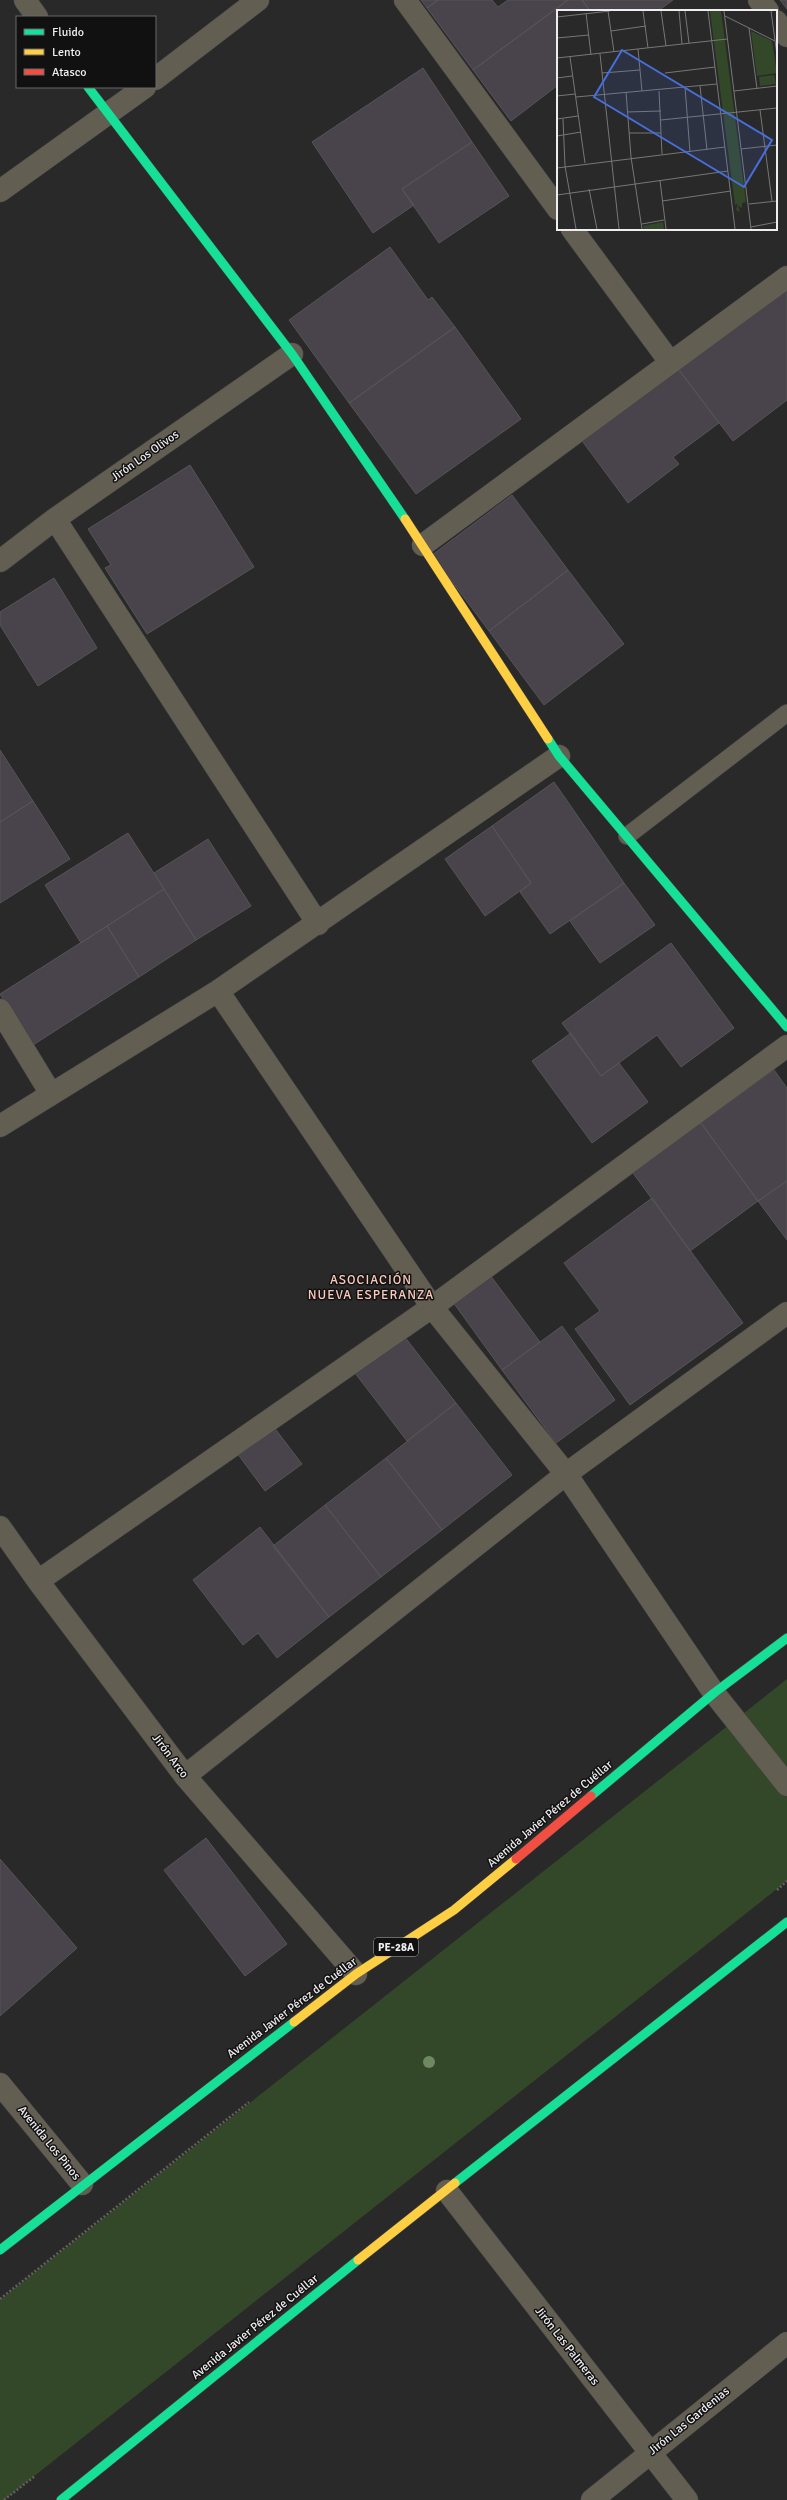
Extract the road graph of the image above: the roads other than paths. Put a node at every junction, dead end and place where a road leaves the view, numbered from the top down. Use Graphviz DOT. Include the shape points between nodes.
graph roads {
  1 [pos="25,0"];
  2 [pos="258,0"];
  3 [pos="405,0"];
  4 [pos="759,0"];
  5 [pos="767,10"];
  6 [pos="37,16"];
  7 [pos="777,22"];
  8 [pos="787,36"];
  9 [pos="156,78"];
  10 [pos="89,88"];
  11 [pos="144,88"];
  12 [pos="109,115"];
  13 [pos="0,191"];
  14 [pos="557,208"];
  15 [pos="573,230"];
  16 [pos="787,276"];
  17 [pos="292,354"];
  18 [pos="670,362"];
  19 [pos="54,519"];
  20 [pos="423,545"];
  21 [pos="0,561"];
  22 [pos="787,713"];
  23 [pos="560,756"];
  24 [pos="628,836"];
  25 [pos="318,924"];
  26 [pos="218,992"];
  27 [pos="0,1010"];
  28 [pos="787,1027"];
  29 [pos="787,1046"];
  30 [pos="51,1094"];
  31 [pos="0,1126"];
  32 [pos="432,1307"];
  33 [pos="787,1313"];
  34 [pos="566,1474"];
  35 [pos="0,1527"];
  36 [pos="38,1580"];
  37 [pos="787,1638"];
  38 [pos="714,1693"];
  39 [pos="185,1776"];
  40 [pos="787,1785"];
  41 [pos="787,1922"];
  42 [pos="356,1974"];
  43 [pos="0,2084"];
  44 [pos="82,2184"];
  45 [pos="447,2191"];
  46 [pos="0,2250"];
  47 [pos="787,2343"];
  48 [pos="649,2453"];
  49 [pos="61,2500"];
  50 [pos="592,2500"];
  51 [pos="687,2500"];
  1 -- 6 [label="street"];
  2 -- 9 [label="street"];
  3 -- 14 [label="street"];
  4 -- 5 [label="street"];
  7 -- 8 [label="street"];
  10 -- 12 [label="main road"];
  11 -- 12 [label="street"];
  12 -- 13 [label="street"];
  12 -- 17 [label="main road"];
  15 -- 18 [label="street"];
  16 -- 18 [label="street"];
  17 -- 19 [label="street, Jirón Los Olivos"];
  17 -- 20 [label="main road"];
  18 -- 20 [label="street"];
  19 -- 21 [label="street, Jirón Los Olivos"];
  19 -- 25 [label="street"];
  20 -- 23 [label="main road"];
  22 -- 24 [label="lane"];
  23 -- 24 [label="main road"];
  23 -- 25 [label="street"];
  24 -- 28 [label="main road"];
  25 -- 26 [label="street"];
  26 -- 30 [label="street"];
  26 -- 32 [label="street"];
  27 -- 30 [label="street"];
  29 -- 32 [label="street"];
  30 -- 31 [label="street"];
  32 -- 34 [label="street"];
  32 -- 36 [label="street"];
  33 -- 34 [label="street"];
  34 -- 38 [label="street"];
  34 -- 39 [label="street"];
  35 -- 36 [label="street, Jirón Arco"];
  36 -- 39 [label="street, Jirón Arco"];
  37 -- 38 [label="main road, Avenida Javier Pérez de Cuéllar / PE-28A"];
  38 -- 40 [label="street"];
  38 -- 42 [label="main road, Avenida Javier Pérez de Cuéllar / PE-28A" via="454,1910"];
  39 -- 42 [label="street, Jirón Arco"];
  41 -- 45 [label="main road, Avenida Javier Pérez de Cuéllar"];
  42 -- 44 [label="main road, Avenida Javier Pérez de Cuéllar / PE-28A"];
  43 -- 44 [label="street, Avenida Los Pinos"];
  44 -- 46 [label="main road, Avenida Javier Pérez de Cuéllar / PE-28A"];
  45 -- 48 [label="street, Jirón Las Palmeras"];
  45 -- 49 [label="main road, Avenida Javier Pérez de Cuéllar" via="269,2330"];
  47 -- 48 [label="street, Jirón Las Gardenias"];
  48 -- 50 [label="street, Jirón Las Gardenias"];
  48 -- 51 [label="street, Jirón Las Palmeras"];
}
